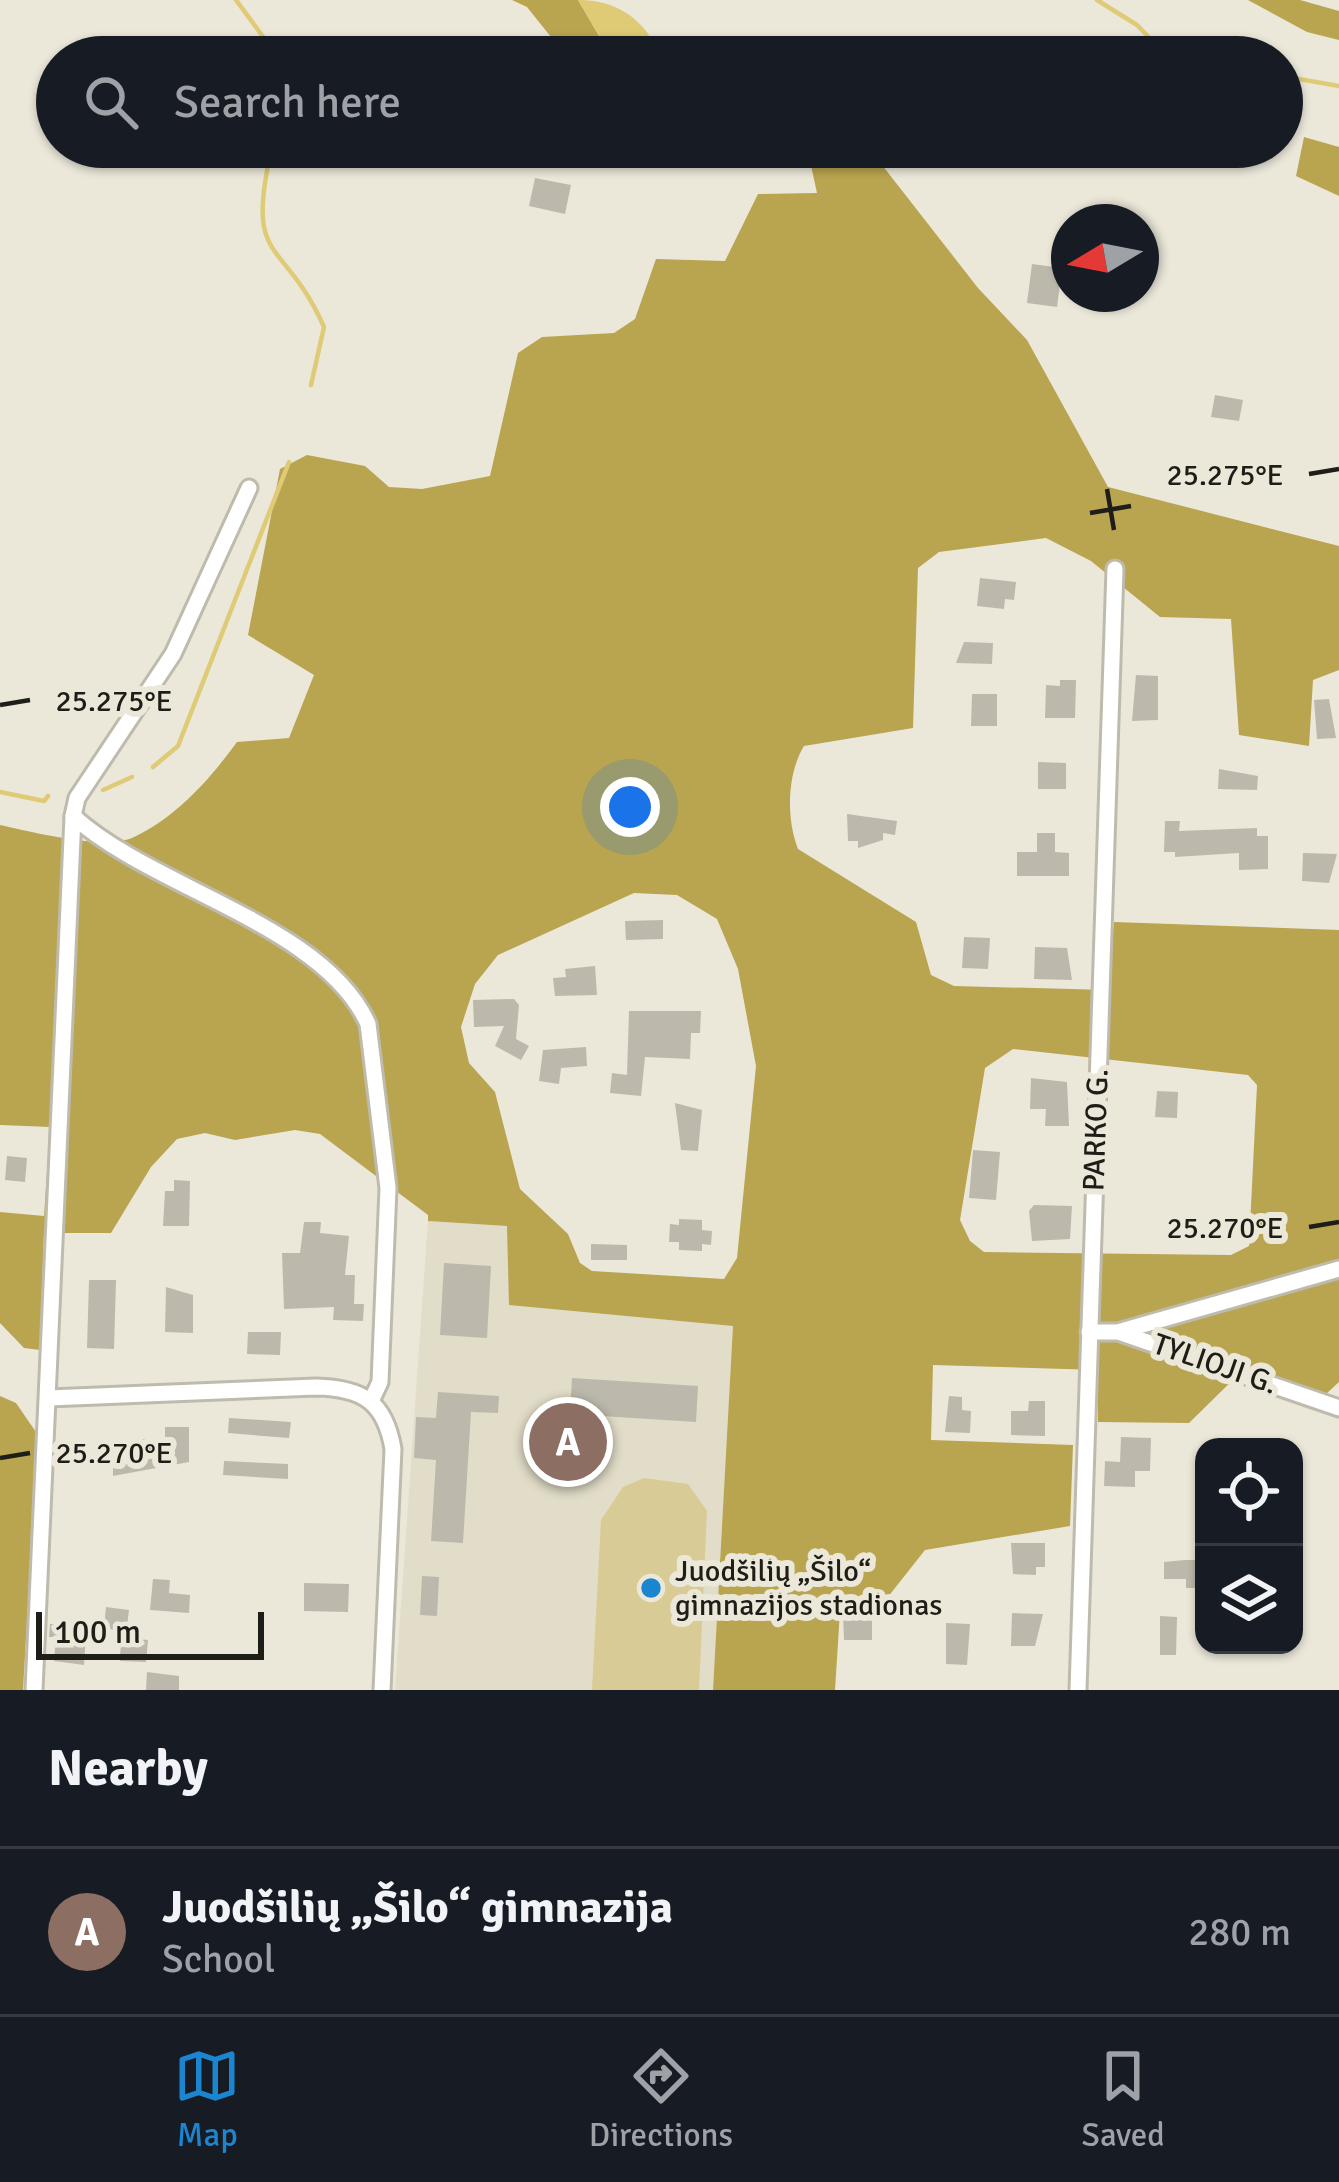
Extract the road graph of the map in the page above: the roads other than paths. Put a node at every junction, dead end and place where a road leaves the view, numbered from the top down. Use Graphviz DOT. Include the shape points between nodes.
graph roads {
  1 [pos="249,488"];
  2 [pos="1115,569"];
  3 [pos="73,816"];
  4 [pos="1339,1269"];
  5 [pos="1089,1332"];
  6 [pos="1118,1332"];
  7 [pos="49,1398"];
  8 [pos="372,1399"];
  9 [pos="1339,1408"];
  10 [pos="34,1690"];
  11 [pos="382,1690"];
  12 [pos="1078,1690"];
  1 -- 3 [label="street" via="173,654 77,798"];
  2 -- 5 [label="street, PARKO G."];
  3 -- 7 [label="street"];
  3 -- 8 [label="street" via="101,842 269,928 357,999 368,1024 388,1188 380,1382"];
  4 -- 6 [label="street"];
  5 -- 6 [label="street, TYLIOJI G."];
  5 -- 12 [label="street, PARKO G."];
  6 -- 9 [label="street, TYLIOJI G."];
  7 -- 8 [label="street" via="329,1387"];
  7 -- 10 [label="street"];
  8 -- 11 [label="street" via="394,1449"];
}
